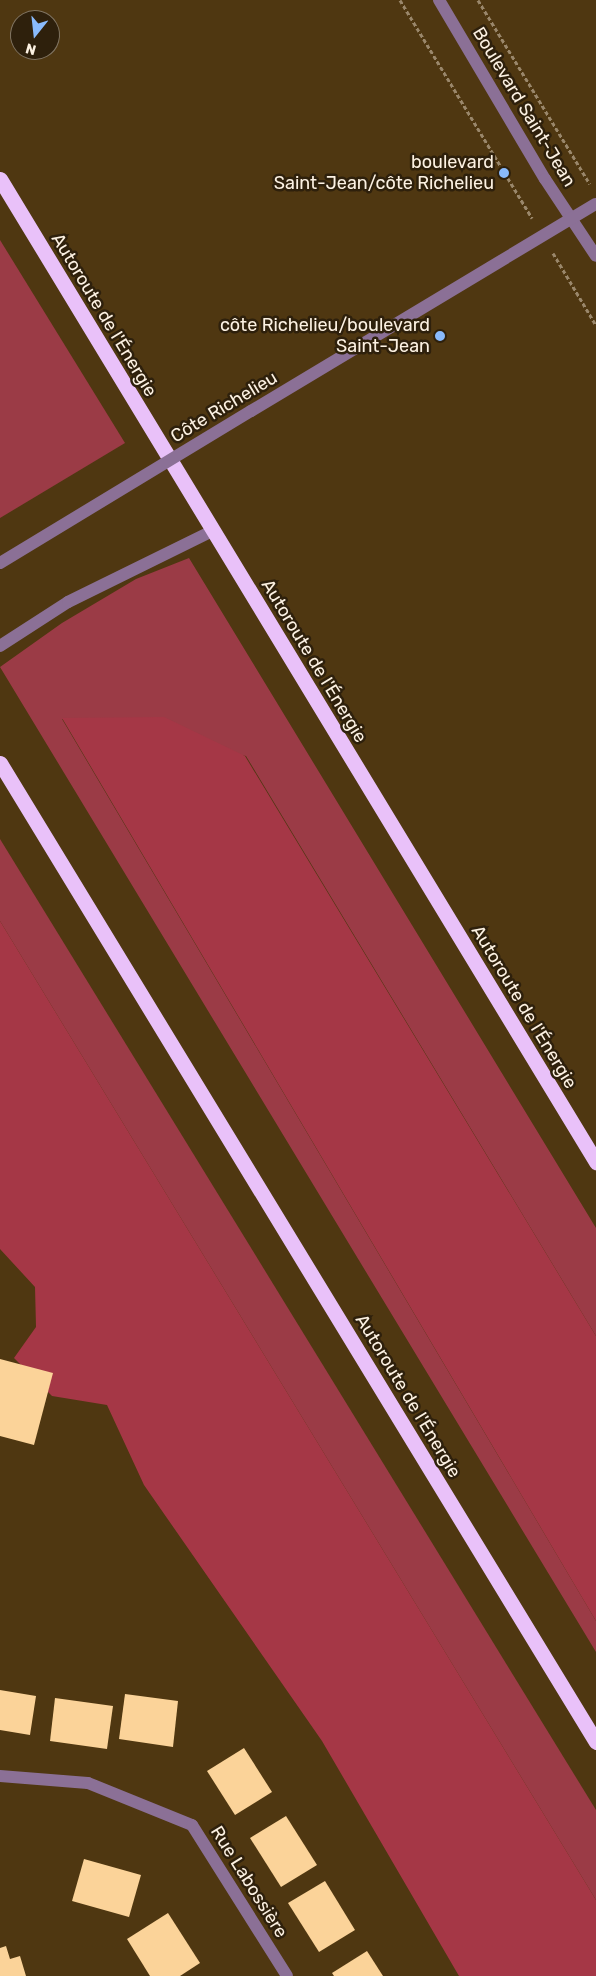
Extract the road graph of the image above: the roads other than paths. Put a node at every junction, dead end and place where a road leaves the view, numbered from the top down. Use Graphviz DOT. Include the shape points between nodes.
graph roads {
  1 [pos="439,0"];
  2 [pos="0,179"];
  3 [pos="596,204"];
  4 [pos="572,219"];
  5 [pos="596,256"];
  6 [pos="212,531"];
  7 [pos="0,563"];
  8 [pos="0,646"];
  9 [pos="0,763"];
  10 [pos="596,1162"];
  11 [pos="596,1742"];
  12 [pos="0,1776"];
  13 [pos="287,1976"];
  1 -- 4 [label="street, Boulevard Saint-Jean"];
  2 -- 6 [label="highway, Autoroute de l'Énergie"];
  3 -- 4 [label="street, Côte Richelieu"];
  4 -- 5 [label="street, Boulevard Saint-Jean"];
  4 -- 7 [label="street, Côte Richelieu, bridge"];
  6 -- 8 [label="street" via="68,602"];
  6 -- 10 [label="highway, Autoroute de l'Énergie"];
  9 -- 11 [label="highway, Autoroute de l'Énergie"];
  12 -- 13 [label="street, Rue Labossière" via="88,1783 192,1825"];
}
